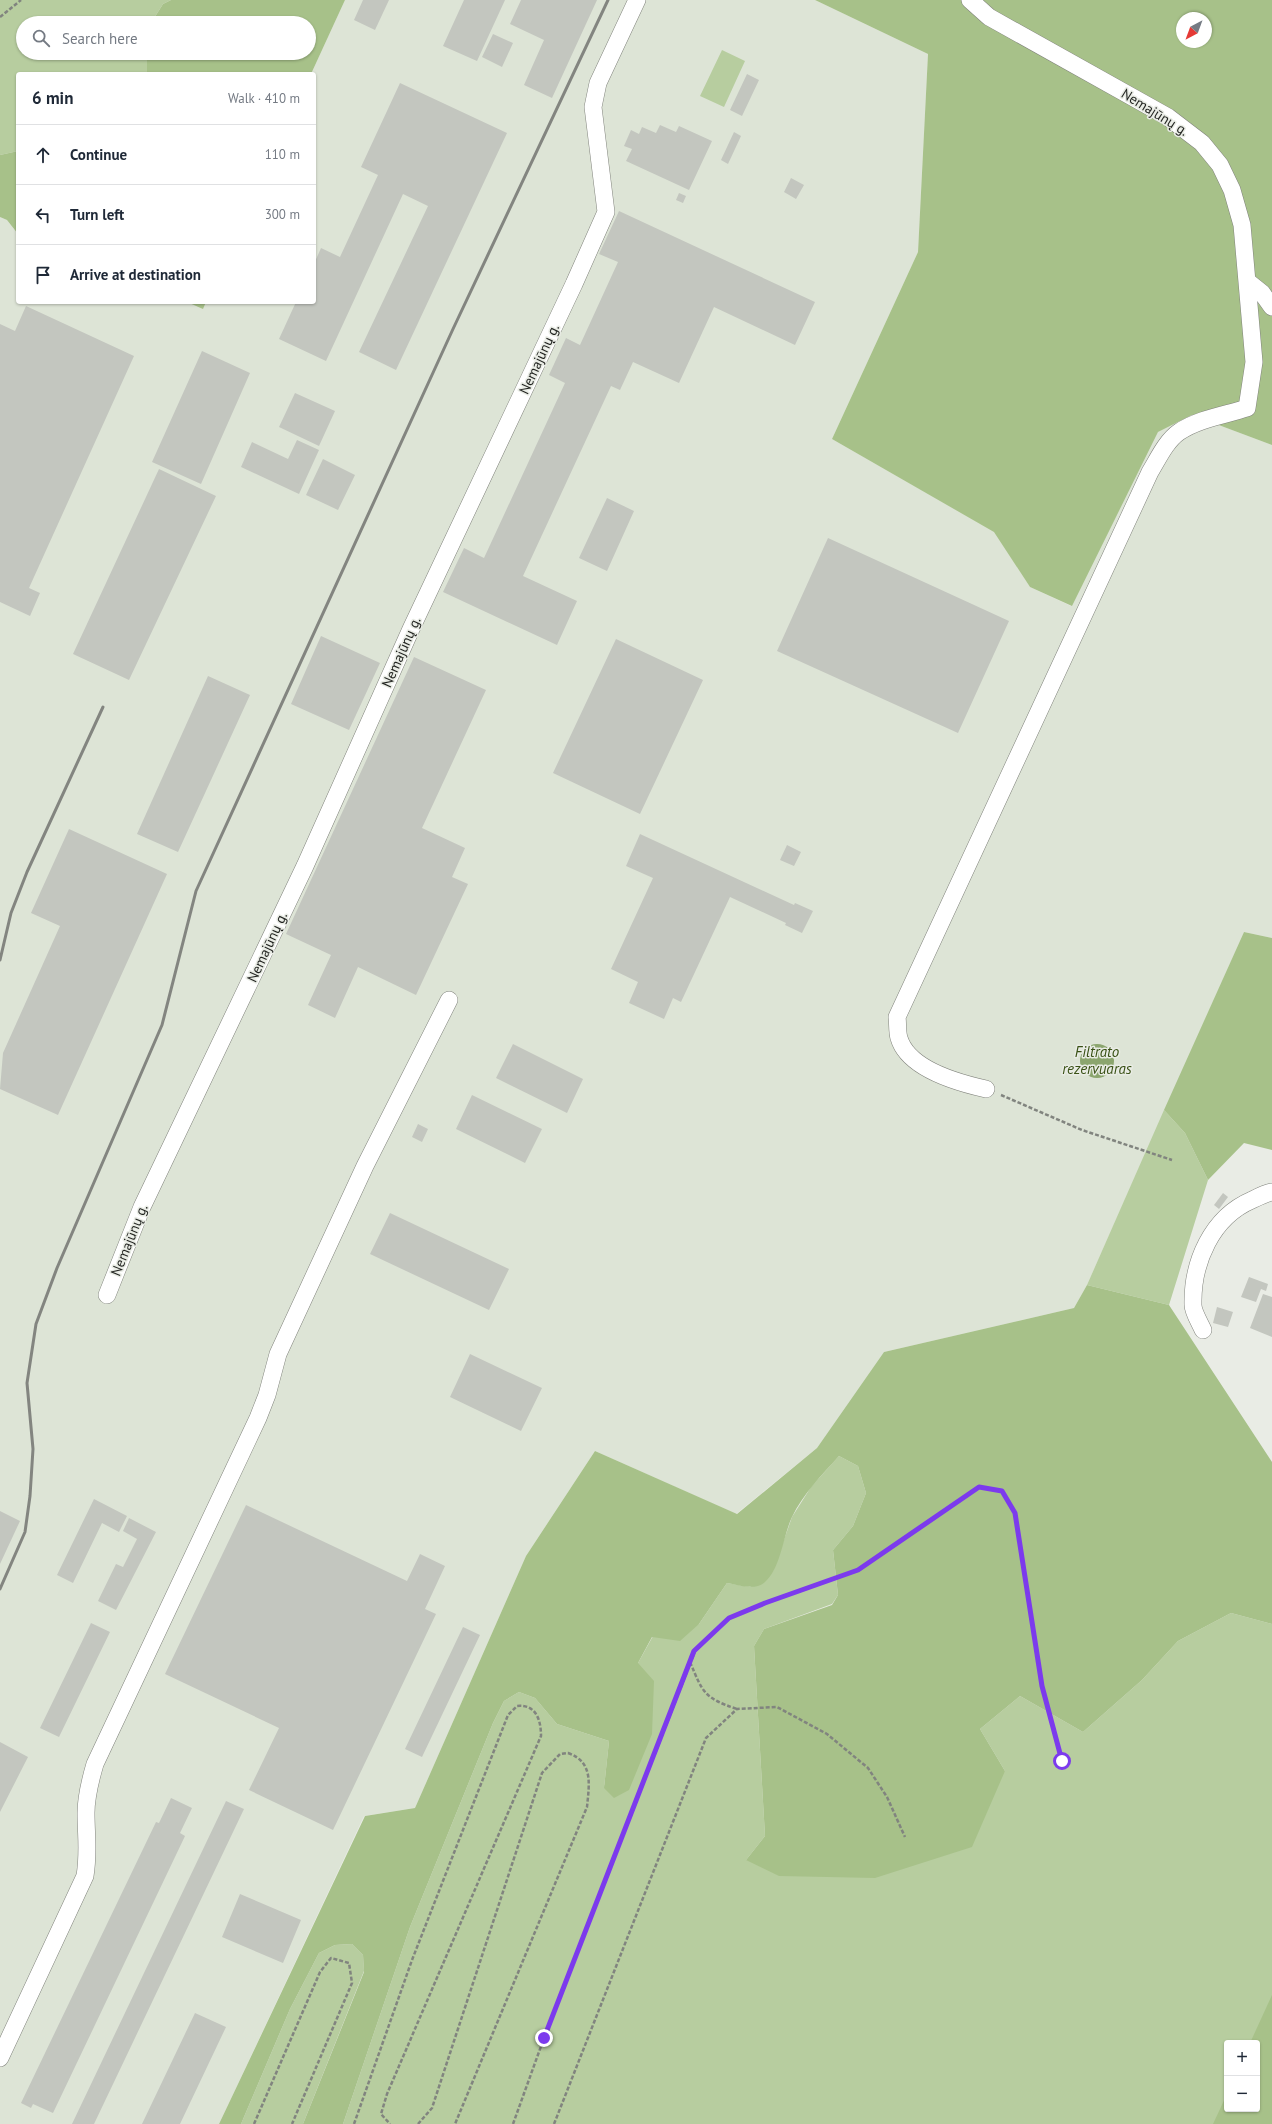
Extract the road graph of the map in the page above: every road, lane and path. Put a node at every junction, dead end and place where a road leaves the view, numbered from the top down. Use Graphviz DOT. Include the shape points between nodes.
graph roads {
  1 [pos="21,0"];
  2 [pos="637,0"];
  3 [pos="970,0"];
  4 [pos="0,17"];
  5 [pos="1247,281"];
  6 [pos="1272,307"];
  7 [pos="449,1000"];
  8 [pos="986,1089"];
  9 [pos="1172,1160"];
  10 [pos="1272,1192"];
  11 [pos="107,1295"];
  12 [pos="1203,1330"];
  13 [pos="690,1662"];
  14 [pos="737,1709"];
  15 [pos="1062,1761"];
  16 [pos="905,1837"];
  17 [pos="0,2058"];
  18 [pos="254,2124"];
  19 [pos="292,2124"];
  20 [pos="354,2124"];
  21 [pos="390,2124"];
  22 [pos="418,2124"];
  23 [pos="455,2124"];
  24 [pos="513,2124"];
  25 [pos="554,2124"];
  1 -- 4 [label="path"];
  2 -- 11 [label="street, Nemajūnų g." via="598,83 593,107 606,212 411,629 306,866 142,1207"];
  3 -- 5 [label="street, Nemajūnų g." via="989,17 1168,117 1202,143 1220,165 1232,190 1242,225"];
  5 -- 6 [label="street" via="1262,293"];
  5 -- 8 [label="street, Nemajūnų g." via="1254,362 1247,408 1192,425 1178,433 1164,449 1150,472 897,1016 899,1039 912,1057 925,1067 957,1083"];
  7 -- 17 [label="street" via="365,1166 281,1348 258,1418 95,1764 86,1813 88,1855 85,1876"];
  8 -- 9 [label="path" via="1082,1130"];
  10 -- 12 [label="street" via="1244,1203 1220,1221 1206,1244 1197,1272 1193,1306"];
  13 -- 14 [label="path" via="700,1686 714,1701"];
  13 -- 15 [label="path" via="694,1651 729,1618 858,1570 979,1487 1002,1491 1015,1513 1042,1686"];
  13 -- 24 [label="path"];
  14 -- 16 [label="path" via="777,1707 827,1734 868,1768 887,1797"];
  14 -- 25 [label="path" via="706,1738"];
  18 -- 19 [label="path" via="320,1972 331,1958 350,1963 352,1983"];
  20 -- 21 [label="path" via="412,1960 508,1715 512,1709 523,1705 534,1711 539,1718 541,1736 387,2094 381,2114"];
  22 -- 23 [label="path" via="432,2108 542,1773 560,1754 568,1752 584,1762 590,1776 587,1807"];
}
